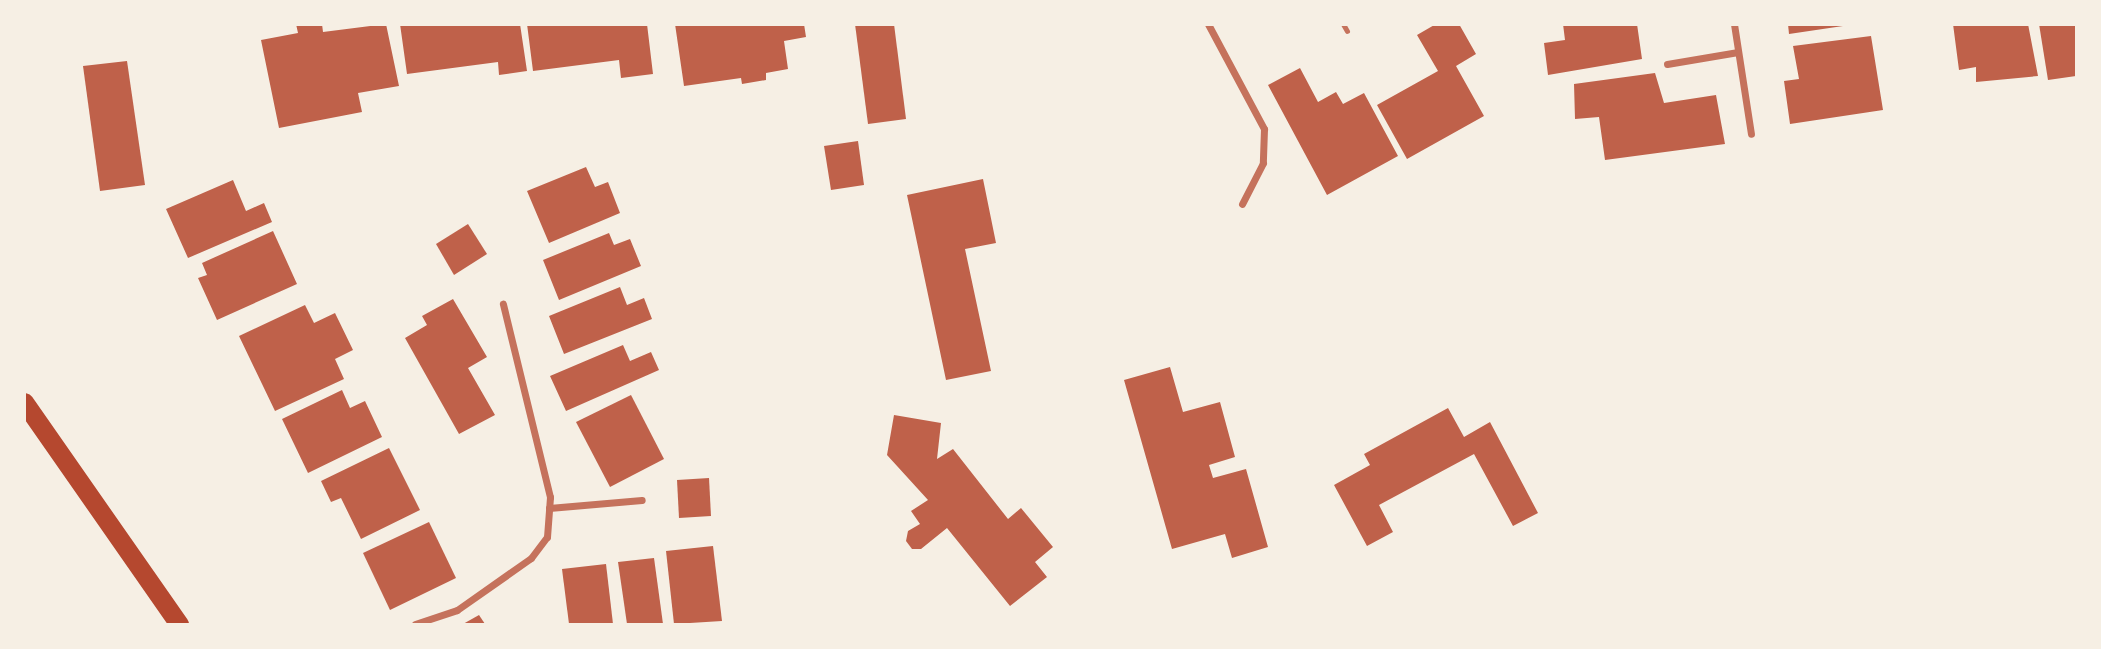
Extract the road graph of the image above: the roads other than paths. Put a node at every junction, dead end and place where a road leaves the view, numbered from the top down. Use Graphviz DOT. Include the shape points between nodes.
graph roads {
  1 [pos="1209,24"];
  2 [pos="1343,24"];
  3 [pos="1734,24"];
  4 [pos="1347,31"];
  5 [pos="1738,52"];
  6 [pos="1667,64"];
  7 [pos="1751,134"];
  8 [pos="1242,204"];
  9 [pos="503,304"];
  10 [pos="24,402"];
  11 [pos="642,499"];
  12 [pos="549,508"];
  13 [pos="179,625"];
  14 [pos="415,625"];
  1 -- 8 [label="street" via="1264,129 1263,163"];
  2 -- 4 [label="lane"];
  3 -- 5 [label="street"];
  5 -- 6 [label="street"];
  5 -- 7 [label="street"];
  9 -- 12 [label="street"];
  10 -- 13 [label="highway"];
  11 -- 12 [label="street"];
  12 -- 14 [label="street" via="547,537 531,558 457,610"];
}
